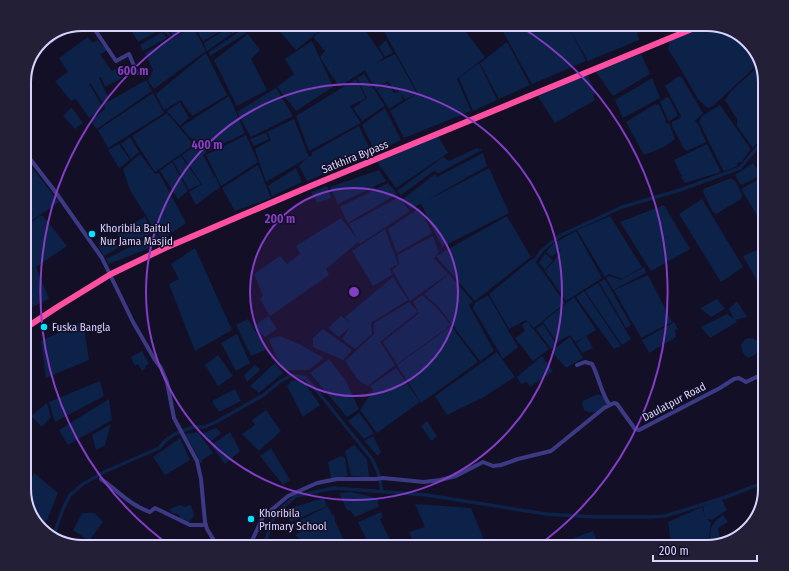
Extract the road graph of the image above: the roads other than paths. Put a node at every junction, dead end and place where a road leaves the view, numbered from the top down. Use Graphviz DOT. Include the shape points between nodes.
graph roads {
  1 [pos="96,31"];
  2 [pos="687,31"];
  3 [pos="137,73"];
  4 [pos="31,160"];
  5 [pos="111,274"];
  6 [pos="31,325"];
  7 [pos="577,365"];
  8 [pos="758,376"];
  9 [pos="609,404"];
  10 [pos="101,479"];
  11 [pos="206,525"];
  12 [pos="214,540"];
  13 [pos="253,540"];
  1 -- 3 [label="street" via="116,61 129,54"];
  2 -- 5 [label="highway, Satkhira Bypass" via="313,185 165,248"];
  4 -- 5 [label="street"];
  5 -- 6 [label="highway, Satkhira Bypass"];
  5 -- 11 [label="street" via="134,322 168,382 174,418 197,461"];
  7 -- 9 [label="street" via="585,362 592,364"];
  8 -- 9 [label="street, Daulatpur Road" via="746,382 739,378 734,379 639,430 635,429 617,404"];
  9 -- 13 [label="street" via="551,451 501,465 482,463 456,476 424,482 383,478 337,478 317,482 288,496 263,517"];
  10 -- 11 [label="street" via="138,508 150,512 155,508 190,525"];
  11 -- 12 [label="street"];
}
